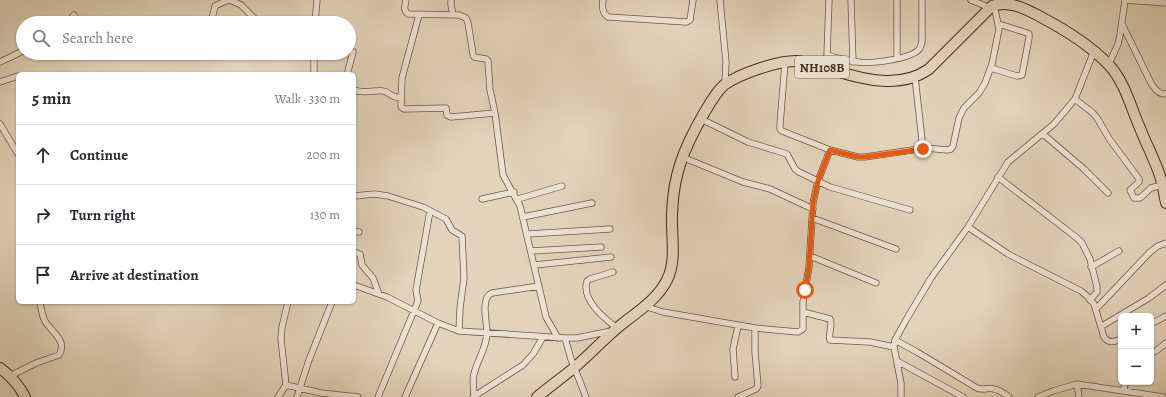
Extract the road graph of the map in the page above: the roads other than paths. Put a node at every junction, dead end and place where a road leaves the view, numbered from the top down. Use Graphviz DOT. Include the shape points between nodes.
graph roads {
  1 [pos="229,0"];
  2 [pos="317,0"];
  3 [pos="406,0"];
  4 [pos="452,0"];
  5 [pos="603,0"];
  6 [pos="693,0"];
  7 [pos="720,0"];
  8 [pos="829,0"];
  9 [pos="851,0"];
  10 [pos="897,0"];
  11 [pos="922,0"];
  12 [pos="971,0"];
  13 [pos="1125,0"];
  14 [pos="1166,3"];
  15 [pos="992,6"];
  16 [pos="419,15"];
  17 [pos="453,15"];
  18 [pos="213,16"];
  19 [pos="252,16"];
  20 [pos="316,16"];
  21 [pos="998,24"];
  22 [pos="1122,24"];
  23 [pos="1094,51"];
  24 [pos="16,55"];
  25 [pos="827,55"];
  26 [pos="897,58"];
  27 [pos="314,60"];
  28 [pos="351,60"];
  29 [pos="0,62"];
  30 [pos="785,62"];
  31 [pos="853,62"];
  32 [pos="1109,64"];
  33 [pos="990,68"];
  34 [pos="828,69"];
  35 [pos="314,72"];
  36 [pos="348,72"];
  37 [pos="16,77"];
  38 [pos="915,77"];
  39 [pos="0,81"];
  40 [pos="725,85"];
  41 [pos="0,86"];
  42 [pos="356,91"];
  43 [pos="1166,94"];
  44 [pos="401,98"];
  45 [pos="1075,99"];
  46 [pos="495,113"];
  47 [pos="701,119"];
  48 [pos="0,124"];
  49 [pos="1043,134"];
  50 [pos="923,149"];
  51 [pos="830,150"];
  52 [pos="16,151"];
  53 [pos="682,157"];
  54 [pos="998,177"];
  55 [pos="818,181"];
  56 [pos="1162,185"];
  57 [pos="562,186"];
  58 [pos="514,192"];
  59 [pos="1108,193"];
  60 [pos="356,196"];
  61 [pos="482,199"];
  62 [pos="518,199"];
  63 [pos="592,203"];
  64 [pos="1166,203"];
  65 [pos="812,209"];
  66 [pos="910,210"];
  67 [pos="430,211"];
  68 [pos="523,217"];
  69 [pos="812,218"];
  70 [pos="968,227"];
  71 [pos="610,229"];
  72 [pos="528,234"];
  73 [pos="1166,243"];
  74 [pos="601,247"];
  75 [pos="896,249"];
  76 [pos="1119,251"];
  77 [pos="532,252"];
  78 [pos="356,253"];
  79 [pos="810,256"];
  80 [pos="611,257"];
  81 [pos="535,265"];
  82 [pos="1091,267"];
  83 [pos="613,272"];
  84 [pos="876,284"];
  85 [pos="1166,285"];
  86 [pos="356,286"];
  87 [pos="539,286"];
  88 [pos="379,294"];
  89 [pos="1090,300"];
  90 [pos="40,304"];
  91 [pos="288,304"];
  92 [pos="331,304"];
  93 [pos="644,306"];
  94 [pos="1096,309"];
  95 [pos="415,310"];
  96 [pos="803,312"];
  97 [pos="1166,316"];
  98 [pos="1154,322"];
  99 [pos="438,323"];
  100 [pos="738,326"];
  101 [pos="1102,326"];
  102 [pos="755,328"];
  103 [pos="615,329"];
  104 [pos="459,331"];
  105 [pos="487,333"];
  106 [pos="543,337"];
  107 [pos="558,338"];
  108 [pos="565,338"];
  109 [pos="895,340"];
  110 [pos="1118,340"];
  111 [pos="1166,343"];
  112 [pos="894,347"];
  113 [pos="1154,352"];
  114 [pos="897,361"];
  115 [pos="574,367"];
  116 [pos="0,368"];
  117 [pos="10,376"];
  118 [pos="735,376"];
  119 [pos="1077,384"];
  120 [pos="286,385"];
  121 [pos="1125,385"];
  122 [pos="300,388"];
  123 [pos="1123,391"];
  124 [pos="546,394"];
  125 [pos="1053,394"];
  126 [pos="336,396"];
  127 [pos="25,397"];
  128 [pos="278,397"];
  129 [pos="297,397"];
  130 [pos="358,397"];
  131 [pos="378,397"];
  132 [pos="405,397"];
  133 [pos="473,397"];
  134 [pos="537,397"];
  135 [pos="586,397"];
  136 [pos="738,397"];
  137 [pos="901,397"];
  138 [pos="963,397"];
  139 [pos="1009,397"];
  140 [pos="1038,397"];
  141 [pos="1079,397"];
  142 [pos="1163,397"];
  1 -- 18 [label="street" via="215,6"];
  1 -- 19 [label="street" via="241,5"];
  2 -- 20 [label="street"];
  3 -- 16 [label="street" via="405,12"];
  4 -- 17 [label="street"];
  5 -- 6 [label="street" via="603,11 608,17 686,22 691,17"];
  7 -- 40 [label="street" via="726,62"];
  8 -- 25 [label="street"];
  9 -- 31 [label="street"];
  10 -- 26 [label="street"];
  11 -- 26 [label="street" via="920,48 912,54"];
  12 -- 15 [label="street"];
  13 -- 14 [label="street"];
  13 -- 22 [label="street"];
  15 -- 21 [label="street"];
  15 -- 23 [label="highway" via="998,2 1020,6 1054,24"];
  15 -- 38 [label="highway, NH108B" via="937,62"];
  16 -- 17 [label="street"];
  16 -- 44 [label="street" via="402,78"];
  17 -- 46 [label="street" via="466,18 474,56 488,61"];
  21 -- 33 [label="street" via="999,37"];
  21 -- 33 [label="street" via="1027,33 1029,38 1022,75 1017,76"];
  22 -- 32 [label="street" via="1118,44"];
  22 -- 43 [label="street" via="1151,83 1156,90"];
  23 -- 32 [label="highway"];
  23 -- 45 [label="street"];
  24 -- 29 [label="street"];
  25 -- 31 [label="street"];
  25 -- 34 [label="street"];
  26 -- 31 [label="street" via="869,63"];
  27 -- 35 [label="street"];
  28 -- 36 [label="street"];
  30 -- 34 [label="highway, NH108B" via="800,61"];
  30 -- 40 [label="highway, NH108B" via="755,71"];
  30 -- 51 [label="street" via="780,129"];
  32 -- 56 [label="highway" via="1121,82"];
  33 -- 50 [label="street" via="979,93 964,108 959,118 951,149"];
  34 -- 38 [label="highway, NH108B" via="877,80"];
  37 -- 39 [label="street"];
  38 -- 50 [label="street"];
  39 -- 41 [label="street"];
  40 -- 47 [label="highway, NH108B"];
  42 -- 44 [label="street" via="382,91 392,97"];
  44 -- 46 [label="street" via="400,105 404,109 446,108 447,115 451,117"];
  45 -- 49 [label="street"];
  45 -- 56 [label="street" via="1098,118 1110,140 1139,179 1130,190 1134,198 1140,198 1152,188"];
  46 -- 58 [label="street" via="503,175"];
  47 -- 53 [label="highway, NH108B"];
  47 -- 55 [label="street" via="748,142 787,154 795,169"];
  48 -- 52 [label="street"];
  49 -- 54 [label="street" via="1008,162"];
  49 -- 59 [label="street"];
  50 -- 51 [label="street" via="865,157"];
  51 -- 55 [label="street"];
  53 -- 65 [label="street" via="743,182 770,189"];
  53 -- 93 [label="highway, NH108B" via="673,203 670,271 659,293"];
  54 -- 70 [label="street"];
  54 -- 82 [label="street" via="1078,238 1087,253"];
  55 -- 65 [label="street"];
  55 -- 66 [label="street" via="838,190"];
  56 -- 64 [label="highway"];
  57 -- 62 [label="street"];
  58 -- 61 [label="street"];
  58 -- 62 [label="street"];
  60 -- 67 [label="street" via="388,196"];
  62 -- 68 [label="street"];
  63 -- 68 [label="street"];
  65 -- 69 [label="street"];
  67 -- 95 [label="street" via="416,290 418,301"];
  67 -- 104 [label="street" via="446,219 452,230 462,236 464,278"];
  68 -- 72 [label="street"];
  69 -- 75 [label="street"];
  69 -- 79 [label="street"];
  70 -- 89 [label="street" via="1008,254 1081,291"];
  70 -- 109 [label="street" via="931,278"];
  71 -- 72 [label="street"];
  72 -- 77 [label="street"];
  73 -- 94 [label="street" via="1150,252"];
  74 -- 77 [label="street"];
  76 -- 82 [label="street"];
  77 -- 81 [label="street"];
  78 -- 88 [label="street" via="360,254 362,265 373,278"];
  79 -- 84 [label="street"];
  79 -- 96 [label="street"];
  80 -- 81 [label="street"];
  81 -- 87 [label="street"];
  82 -- 89 [label="street" via="1097,289"];
  83 -- 103 [label="street" via="590,279 585,285 594,307"];
  85 -- 101 [label="street"];
  86 -- 88 [label="street"];
  87 -- 105 [label="street" via="488,294 485,304"];
  87 -- 107 [label="street" via="546,317"];
  88 -- 95 [label="street"];
  89 -- 94 [label="street"];
  90 -- 117 [label="street" via="44,320 60,340 61,352"];
  91 -- 120 [label="street" via="281,339"];
  92 -- 122 [label="street"];
  93 -- 100 [label="street"];
  93 -- 103 [label="highway, NH108B"];
  94 -- 101 [label="street"];
  95 -- 99 [label="street"];
  95 -- 131 [label="street"];
  96 -- 102 [label="street" via="802,331"];
  96 -- 112 [label="street" via="830,319 830,340 870,342"];
  97 -- 98 [label="street"];
  99 -- 104 [label="street"];
  99 -- 132 [label="street"];
  100 -- 102 [label="street"];
  100 -- 118 [label="street" via="733,349"];
  101 -- 110 [label="street" via="1107,341"];
  102 -- 136 [label="street" via="758,386"];
  103 -- 108 [label="street" via="578,338"];
  103 -- 115 [label="highway, NH108B"];
  104 -- 105 [label="street"];
  105 -- 106 [label="street"];
  105 -- 133 [label="street" via="474,375"];
  106 -- 107 [label="street"];
  106 -- 133 [label="street" via="523,365"];
  107 -- 108 [label="street"];
  108 -- 115 [label="street"];
  109 -- 112 [label="street"];
  109 -- 139 [label="street" via="977,388 996,389"];
  111 -- 113 [label="street"];
  112 -- 114 [label="street"];
  114 -- 137 [label="street"];
  114 -- 138 [label="street"];
  115 -- 124 [label="highway, NH108B"];
  115 -- 135 [label="street"];
  116 -- 117 [label="highway"];
  117 -- 127 [label="highway"];
  119 -- 123 [label="street"];
  119 -- 125 [label="street"];
  119 -- 141 [label="street"];
  120 -- 122 [label="street"];
  120 -- 128 [label="street"];
  121 -- 123 [label="street"];
  122 -- 126 [label="street"];
  122 -- 129 [label="street"];
  123 -- 142 [label="street"];
  124 -- 134 [label="highway, NH108B"];
  125 -- 140 [label="street"];
  126 -- 130 [label="street"];
}
